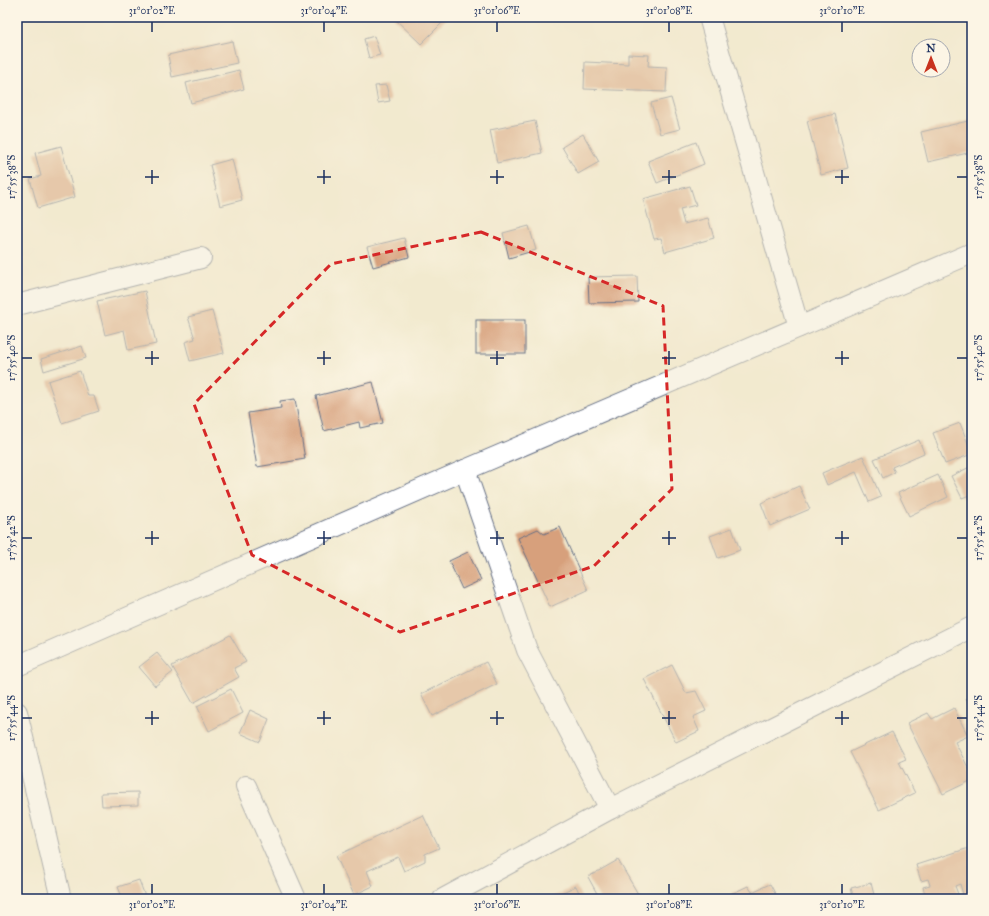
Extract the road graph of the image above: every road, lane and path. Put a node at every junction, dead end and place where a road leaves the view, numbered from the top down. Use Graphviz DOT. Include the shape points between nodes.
graph roads {
  1 [pos="709,17"];
  2 [pos="972,253"];
  3 [pos="201,258"];
  4 [pos="17,305"];
  5 [pos="799,327"];
  6 [pos="465,470"];
  7 [pos="972,627"];
  8 [pos="17,666"];
  9 [pos="17,712"];
  10 [pos="246,786"];
  11 [pos="610,809"];
  12 [pos="61,899"];
  13 [pos="296,899"];
  14 [pos="443,899"];
  1 -- 5 [label="street"];
  2 -- 5 [label="street"];
  3 -- 4 [label="street"];
  5 -- 6 [label="street"];
  6 -- 8 [label="street"];
  6 -- 11 [label="street" via="527,650"];
  7 -- 11 [label="street"];
  9 -- 12 [label="street"];
  10 -- 13 [label="street"];
  11 -- 14 [label="street"];
}
